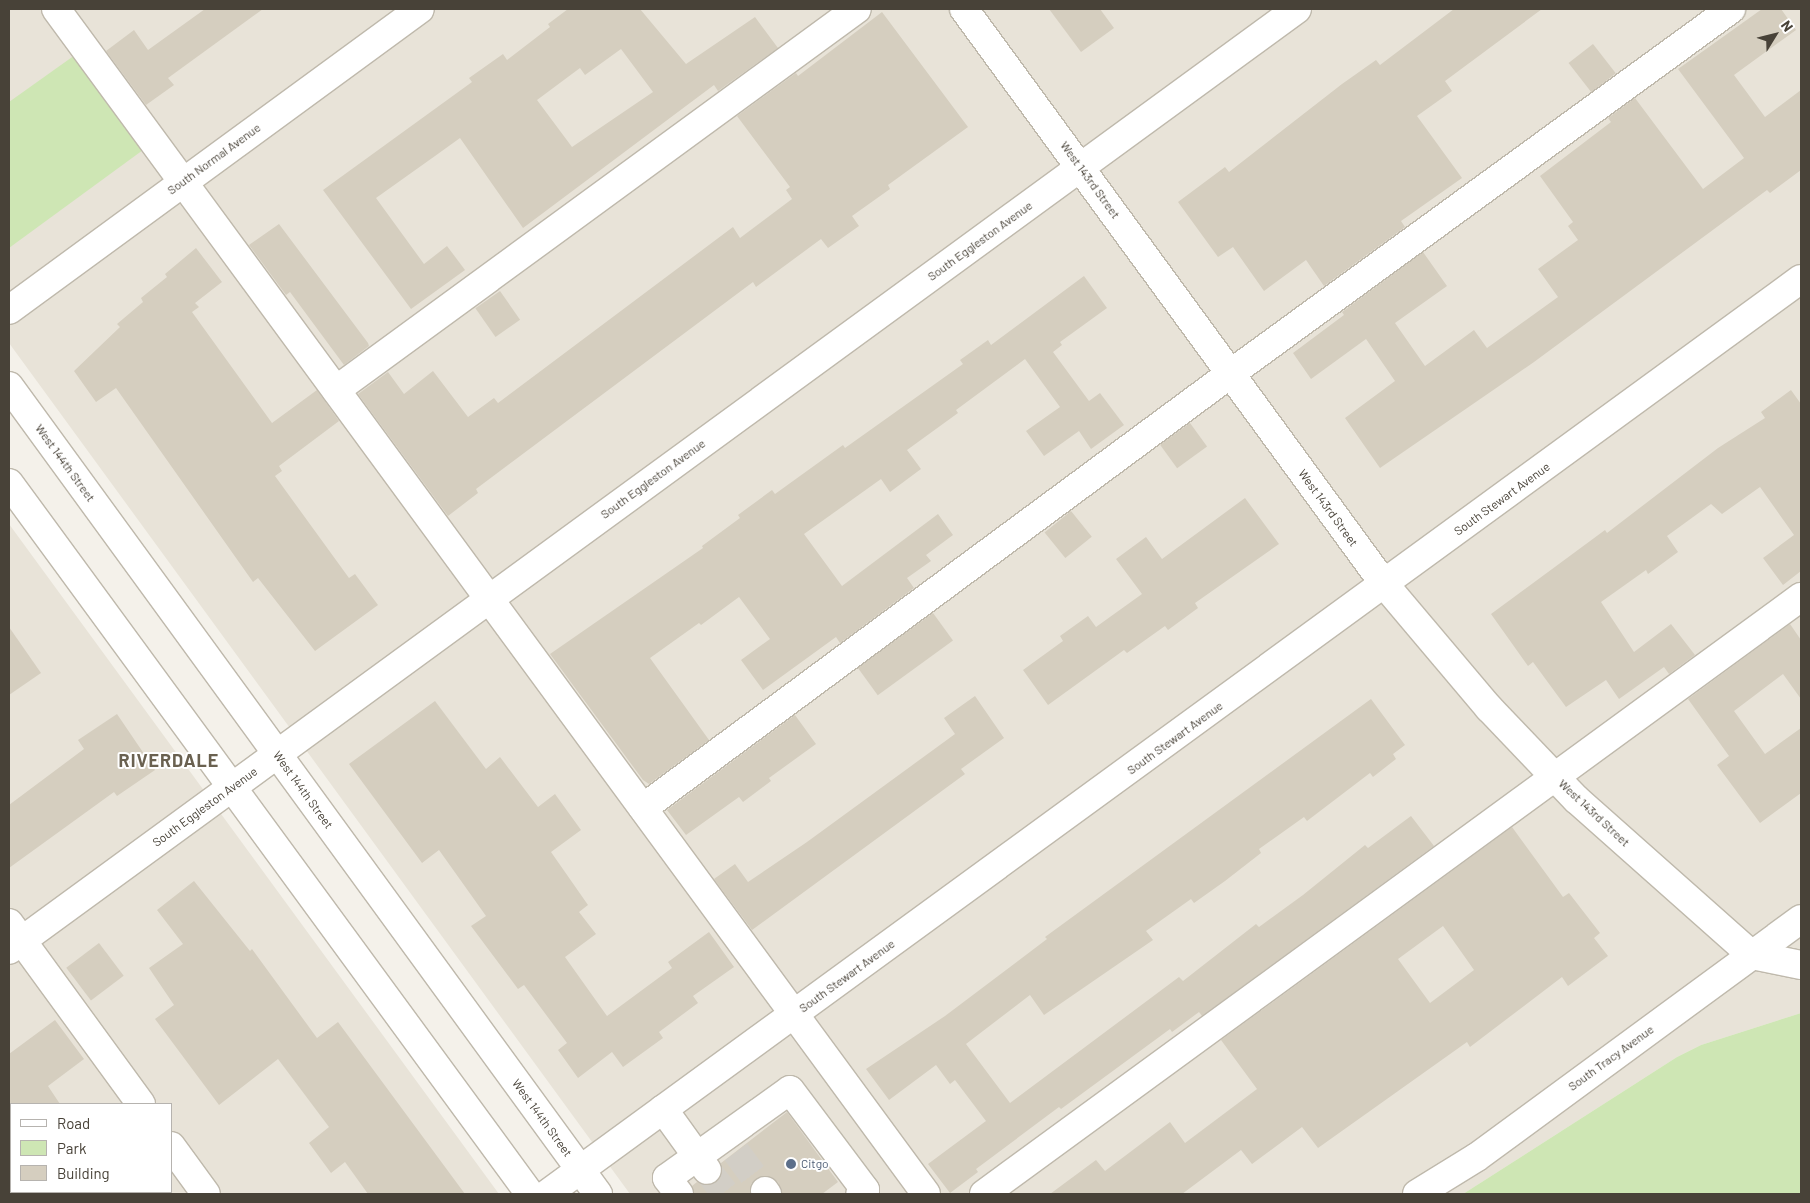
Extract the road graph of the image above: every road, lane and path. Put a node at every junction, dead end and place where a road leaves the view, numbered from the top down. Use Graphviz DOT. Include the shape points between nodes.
graph roads {
  1 [pos="56,9"];
  2 [pos="420,9"];
  3 [pos="857,9"];
  4 [pos="964,9"];
  5 [pos="1297,9"];
  6 [pos="1731,9"];
  7 [pos="1080,168"];
  8 [pos="183,182"];
  9 [pos="1801,279"];
  10 [pos="9,310"];
  11 [pos="1230,374"];
  12 [pos="9,386"];
  13 [pos="336,390"];
  14 [pos="9,483"];
  15 [pos="1385,585"];
  16 [pos="1801,597"];
  17 [pos="489,599"];
  18 [pos="277,754"];
  19 [pos="1556,778"];
  20 [pos="232,787"];
  21 [pos="643,808"];
  22 [pos="1801,919"];
  23 [pos="13,938"];
  24 [pos="1752,954"];
  25 [pos="1801,965"];
  26 [pos="794,1015"];
  27 [pos="140,1103"];
  28 [pos="663,1109"];
  29 [pos="172,1148"];
  30 [pos="702,1163"];
  31 [pos="580,1170"];
  32 [pos="206,1194"];
  33 [pos="530,1194"];
  34 [pos="547,1194"];
  35 [pos="598,1194"];
  36 [pos="679,1194"];
  37 [pos="860,1194"];
  38 [pos="926,1194"];
  39 [pos="984,1194"];
  40 [pos="1417,1194"];
  1 -- 8 [label="street"];
  2 -- 8 [label="street, South Normal Avenue"];
  3 -- 13 [label="street"];
  4 -- 7 [label="street, West 143rd Street"];
  5 -- 7 [label="street, South Eggleston Avenue"];
  6 -- 11 [label="street"];
  7 -- 11 [label="street, West 143rd Street"];
  7 -- 17 [label="street, South Eggleston Avenue"];
  8 -- 10 [label="street, South Normal Avenue"];
  8 -- 13 [label="street"];
  9 -- 15 [label="street, South Stewart Avenue"];
  11 -- 15 [label="street, West 143rd Street"];
  11 -- 21 [label="street"];
  12 -- 18 [label="street, West 144th Street"];
  13 -- 17 [label="street"];
  14 -- 20 [label="street"];
  15 -- 19 [label="street, West 143rd Street" via="1490,708"];
  15 -- 26 [label="street, South Stewart Avenue"];
  16 -- 19 [label="street"];
  17 -- 18 [label="street, South Eggleston Avenue"];
  17 -- 21 [label="street"];
  18 -- 20 [label="street, South Eggleston Avenue"];
  18 -- 31 [label="street, West 144th Street"];
  19 -- 24 [label="street, West 143rd Street"];
  19 -- 39 [label="street"];
  20 -- 23 [label="street, South Eggleston Avenue"];
  20 -- 33 [label="street"];
  21 -- 26 [label="street"];
  22 -- 24 [label="street, South Tracy Avenue"];
  23 -- 27 [label="street"];
  24 -- 25 [label="street"];
  24 -- 40 [label="street, South Tracy Avenue" via="1476,1157"];
  26 -- 28 [label="street, South Stewart Avenue"];
  26 -- 38 [label="street"];
  28 -- 30 [label="street"];
  28 -- 31 [label="street, South Stewart Avenue"];
  29 -- 32 [label="street"];
  30 -- 36 [label="street" via="667,1178"];
  30 -- 37 [label="street" via="731,1145 790,1090 865,1190"];
  31 -- 34 [label="street, South Stewart Avenue"];
  31 -- 35 [label="street, West 144th Street"];
}
